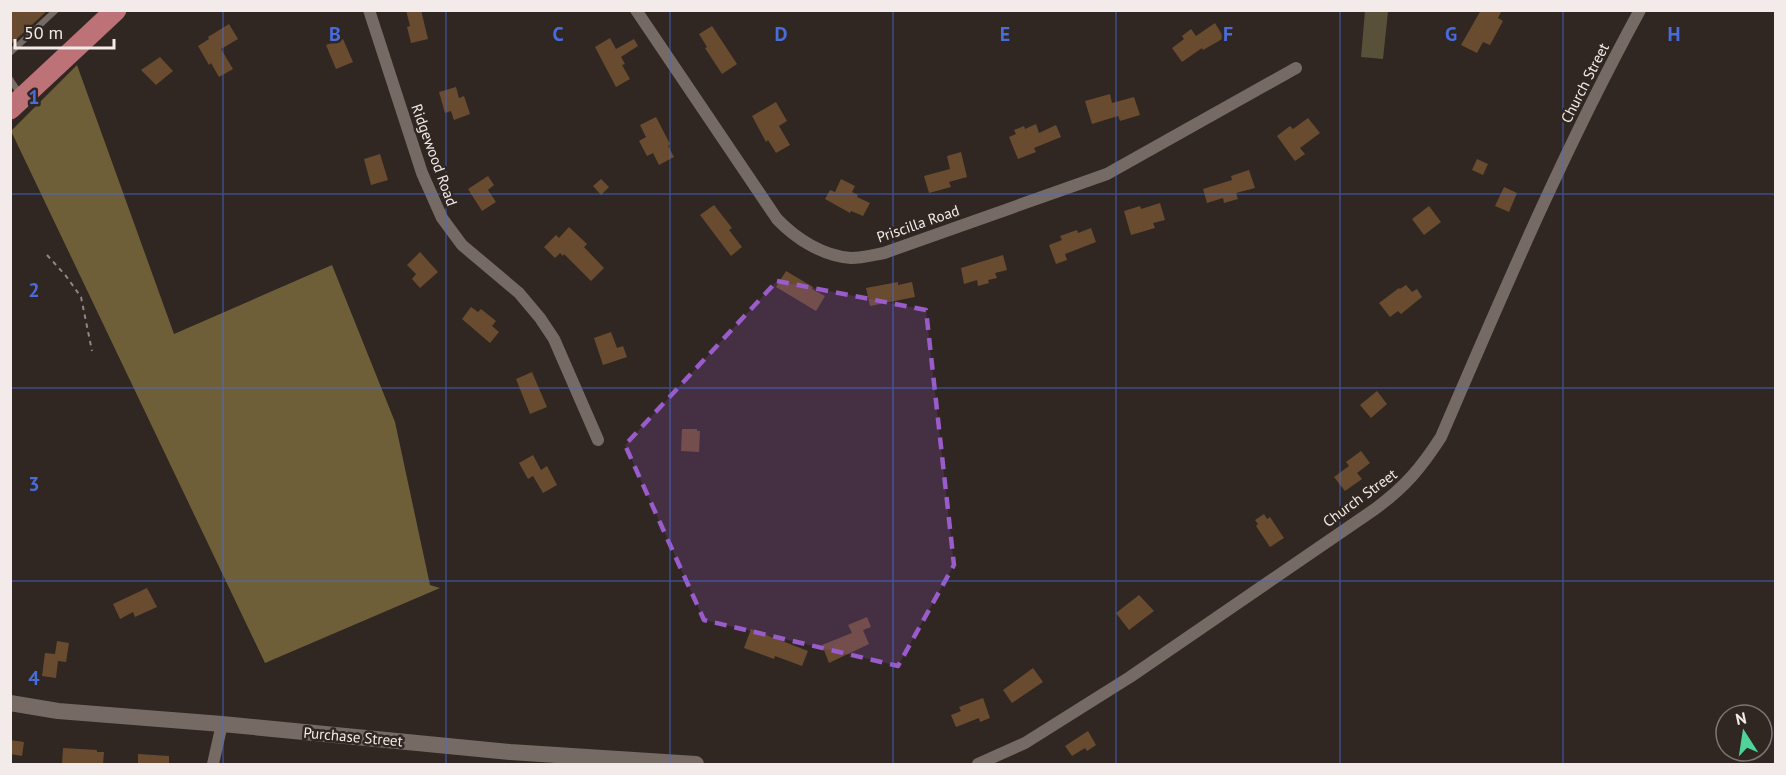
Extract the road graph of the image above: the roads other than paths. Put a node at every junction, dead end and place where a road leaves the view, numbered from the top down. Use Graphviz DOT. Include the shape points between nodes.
graph roads {
  1 [pos="56,10"];
  2 [pos="116,10"];
  3 [pos="369,10"];
  4 [pos="636,10"];
  5 [pos="1640,10"];
  6 [pos="10,53"];
  7 [pos="1296,68"];
  8 [pos="10,79"];
  9 [pos="17,103"];
  10 [pos="598,440"];
  11 [pos="10,703"];
  12 [pos="222,724"];
  13 [pos="213,765"];
  14 [pos="696,765"];
  15 [pos="978,765"];
  1 -- 6 [label="lane"];
  2 -- 9 [label="highway"];
  3 -- 10 [label="street, Ridgewood Road" via="436,208 455,238 519,293 555,339"];
  4 -- 7 [label="street, Priscilla Road" via="777,219 808,243 851,258 884,253 1107,174"];
  5 -- 15 [label="street, Church Street" via="1544,201 1440,437 1411,480 1375,509 1130,677 1025,744"];
  8 -- 9 [label="lane"];
  11 -- 12 [label="street, Purchase Street" via="58,711"];
  12 -- 13 [label="street"];
  12 -- 14 [label="street, Purchase Street" via="510,752"];
}
